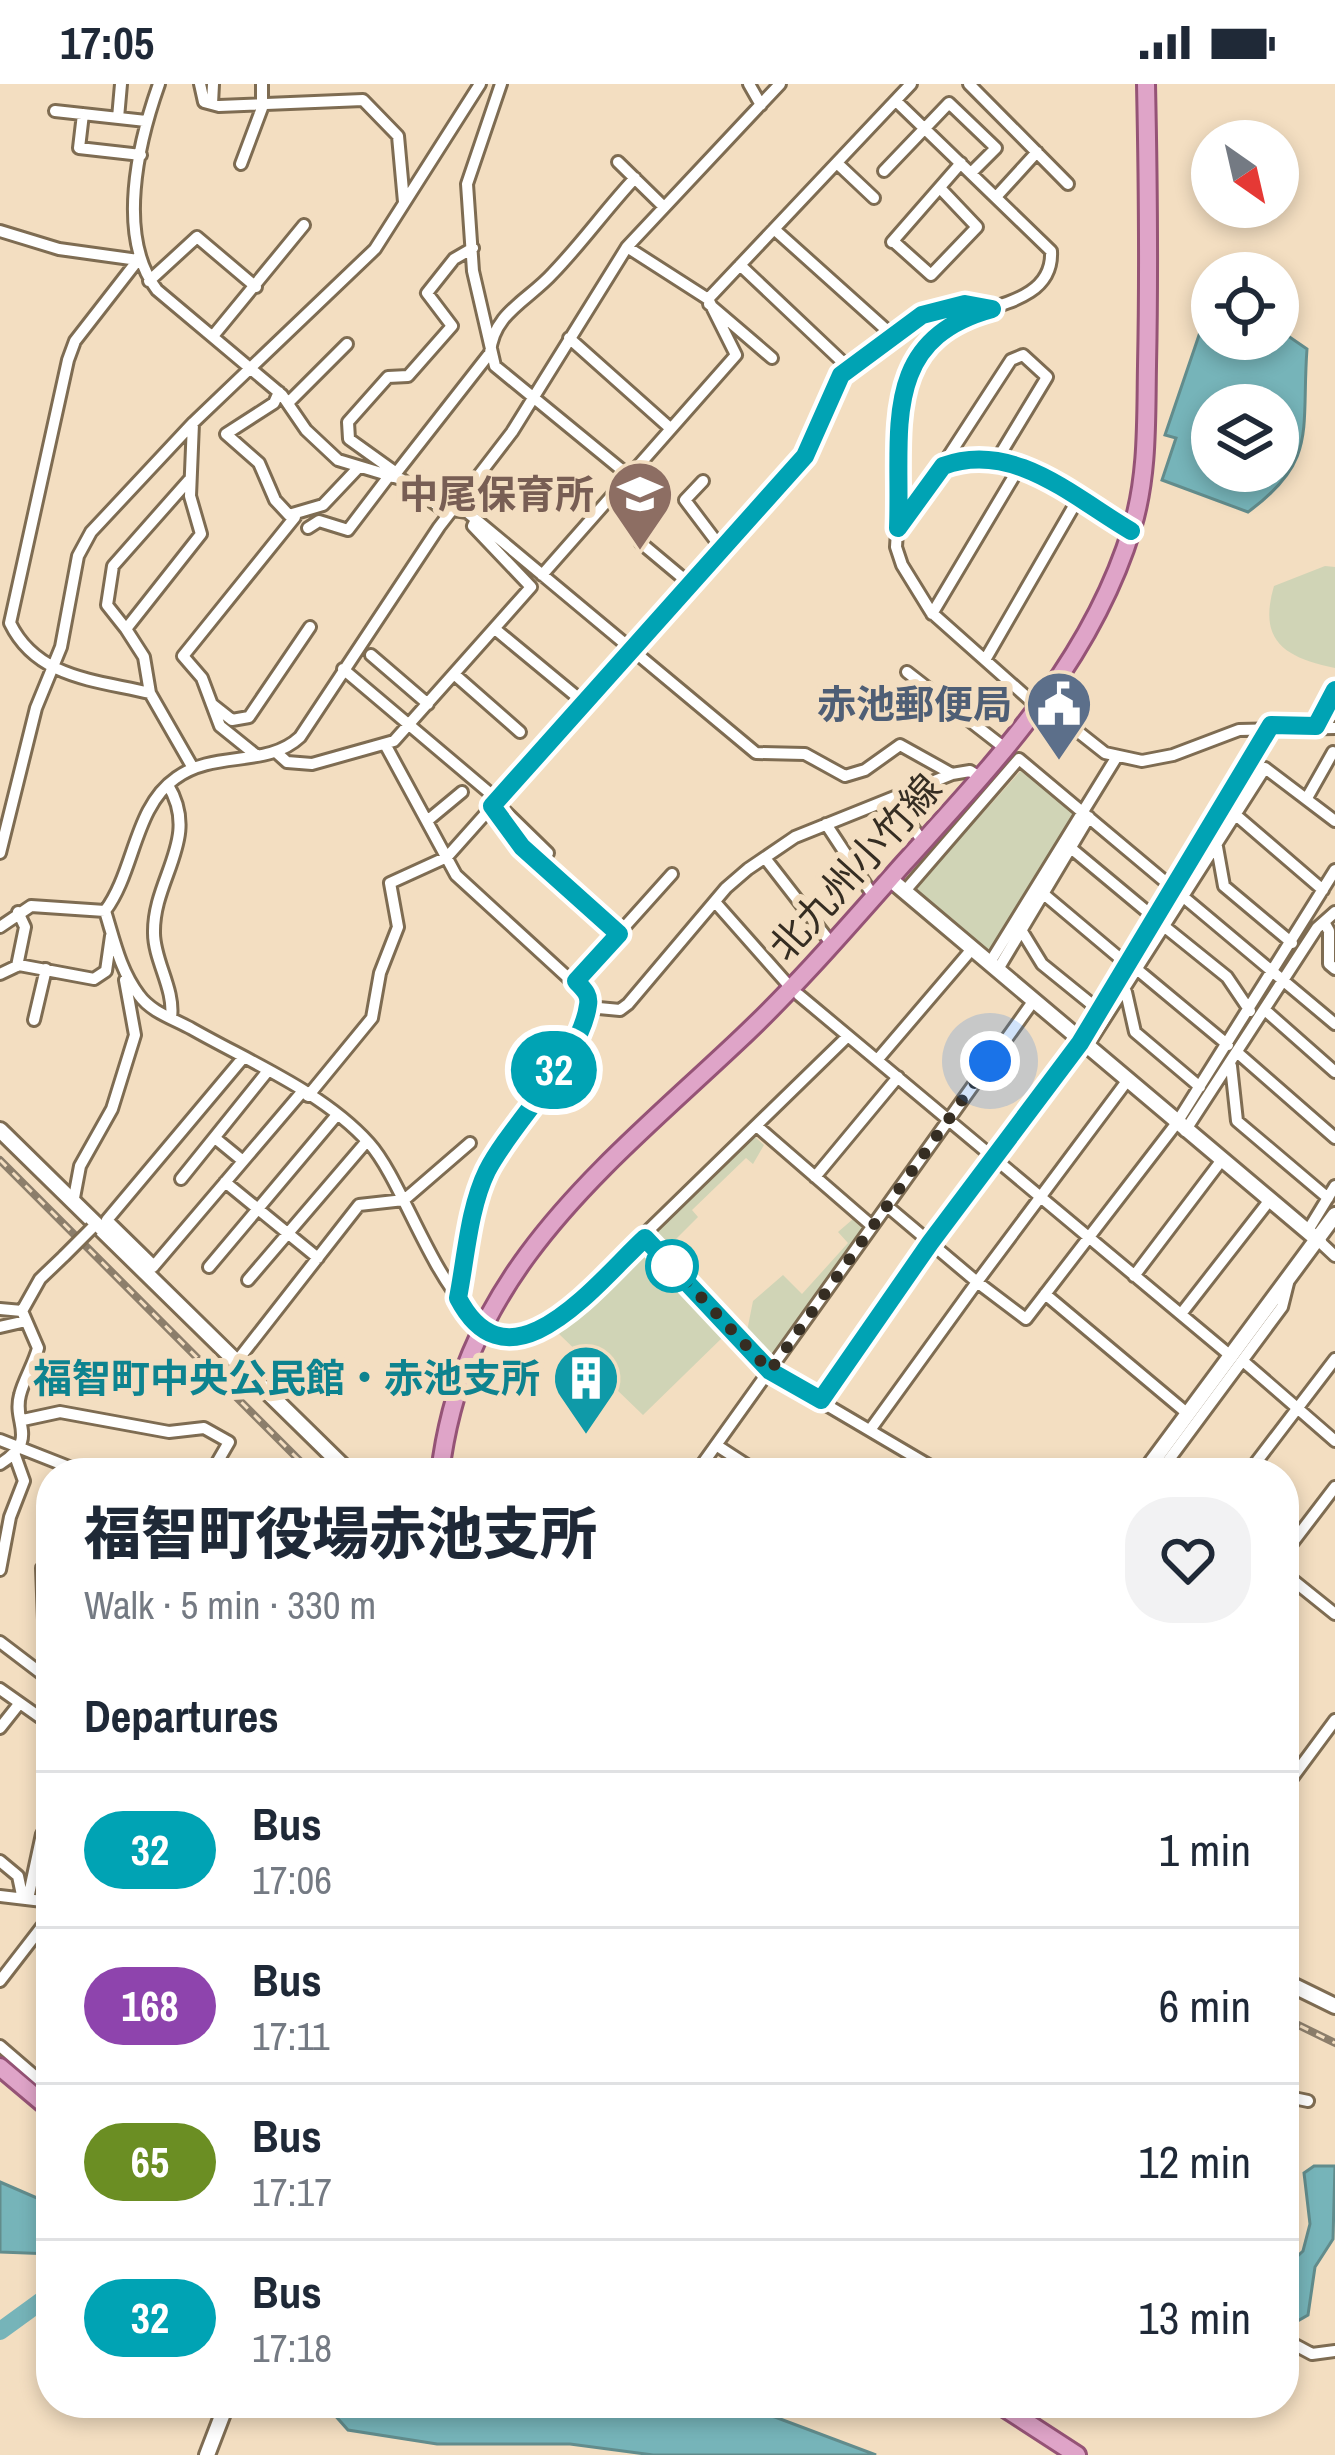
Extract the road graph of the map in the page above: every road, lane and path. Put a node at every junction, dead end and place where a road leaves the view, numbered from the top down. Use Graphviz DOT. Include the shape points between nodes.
graph roads {
  1 [pos="121,84"];
  2 [pos="159,84"];
  3 [pos="200,84"];
  4 [pos="213,84"];
  5 [pos="262,84"];
  6 [pos="322,84"];
  7 [pos="480,84"];
  8 [pos="501,84"];
  9 [pos="749,84"];
  10 [pos="780,84"];
  11 [pos="911,84"];
  12 [pos="969,84"];
  13 [pos="1146,84"];
  14 [pos="323,100"];
  15 [pos="263,101"];
  16 [pos="896,101"];
  17 [pos="212,104"];
  18 [pos="760,105"];
  19 [pos="55,111"];
  20 [pos="83,114"];
  21 [pos="118,118"];
  22 [pos="146,121"];
  23 [pos="923,127"];
  24 [pos="1037,152"];
  25 [pos="141,154"];
  26 [pos="618,162"];
  27 [pos="961,163"];
  28 [pos="241,164"];
  29 [pos="838,164"];
  30 [pos="884,171"];
  31 [pos="971,173"];
  32 [pos="635,178"];
  33 [pos="1068,184"];
  34 [pos="940,188"];
  35 [pos="996,196"];
  36 [pos="874,198"];
  37 [pos="404,202"];
  38 [pos="664,207"];
  39 [pos="304,225"];
  40 [pos="774,229"];
  41 [pos="0,231"];
  42 [pos="627,247"];
  43 [pos="473,248"];
  44 [pos="138,260"];
  45 [pos="740,265"];
  46 [pos="149,281"];
  47 [pos="256,286"];
  48 [pos="709,302"];
  49 [pos="992,309"];
  50 [pos="891,334"];
  51 [pos="213,336"];
  52 [pos="568,338"];
  53 [pos="347,344"];
  54 [pos="490,353"];
  55 [pos="772,358"];
  56 [pos="851,370"];
  57 [pos="249,372"];
  58 [pos="532,392"];
  59 [pos="283,398"];
  60 [pos="194,423"];
  61 [pos="670,428"];
  62 [pos="998,458"];
  63 [pos="359,466"];
  64 [pos="943,466"];
  65 [pos="1020,466"];
  66 [pos="393,475"];
  67 [pos="628,475"];
  68 [pos="189,480"];
  69 [pos="703,481"];
  70 [pos="1078,500"];
  71 [pos="453,509"];
  72 [pos="295,517"];
  73 [pos="476,520"];
  74 [pos="898,528"];
  75 [pos="308,529"];
  76 [pos="1131,531"];
  77 [pos="641,543"];
  78 [pos="722,549"];
  79 [pos="542,575"];
  80 [pos="690,584"];
  81 [pos="932,614"];
  82 [pos="310,627"];
  83 [pos="495,628"];
  84 [pos="126,629"];
  85 [pos="632,650"];
  86 [pos="371,655"];
  87 [pos="985,660"];
  88 [pos="343,669"];
  89 [pos="54,670"];
  90 [pos="908,672"];
  91 [pos="454,674"];
  92 [pos="1335,690"];
  93 [pos="151,693"];
  94 [pos="575,696"];
  95 [pos="428,704"];
  96 [pos="212,705"];
  97 [pos="1041,706"];
  98 [pos="1271,725"];
  99 [pos="407,726"];
  100 [pos="1316,726"];
  101 [pos="1335,728"];
  102 [pos="520,732"];
  103 [pos="386,746"];
  104 [pos="1006,749"];
  105 [pos="1333,752"];
  106 [pos="277,753"];
  107 [pos="256,755"];
  108 [pos="1117,758"];
  109 [pos="193,768"];
  110 [pos="952,774"];
  111 [pos="981,778"];
  112 [pos="168,785"];
  113 [pos="0,787"];
  114 [pos="15,790"];
  115 [pos="462,792"];
  116 [pos="1307,798"];
  117 [pos="893,799"];
  118 [pos="495,806"];
  119 [pos="1085,814"];
  120 [pos="1237,816"];
  121 [pos="427,820"];
  122 [pos="1335,821"];
  123 [pos="826,824"];
  124 [pos="923,842"];
  125 [pos="1217,847"];
  126 [pos="1072,849"];
  127 [pos="0,853"];
  128 [pos="548,853"];
  129 [pos="447,857"];
  130 [pos="765,857"];
  131 [pos="1335,870"];
  132 [pos="672,874"];
  133 [pos="897,885"];
  134 [pos="1323,890"];
  135 [pos="1179,894"];
  136 [pos="874,896"];
  137 [pos="1046,896"];
  138 [pos="715,902"];
  139 [pos="105,910"];
  140 [pos="18,912"];
  141 [pos="1335,912"];
  142 [pos="1324,922"];
  143 [pos="1160,923"];
  144 [pos="0,926"];
  145 [pos="112,933"];
  146 [pos="1023,933"];
  147 [pos="619,934"];
  148 [pos="1292,943"];
  149 [pos="831,944"];
  150 [pos="972,949"];
  151 [pos="16,966"];
  152 [pos="993,967"];
  153 [pos="1134,968"];
  154 [pos="46,969"];
  155 [pos="1335,969"];
  156 [pos="124,970"];
  157 [pos="0,974"];
  158 [pos="1279,977"];
  159 [pos="576,981"];
  160 [pos="795,992"];
  161 [pos="1126,992"];
  162 [pos="1032,1003"];
  163 [pos="588,1007"];
  164 [pos="1100,1011"];
  165 [pos="1250,1011"];
  166 [pos="1266,1011"];
  167 [pos="171,1018"];
  168 [pos="34,1020"];
  169 [pos="1335,1024"];
  170 [pos="848,1036"];
  171 [pos="1228,1045"];
  172 [pos="1083,1046"];
  173 [pos="1239,1054"];
  174 [pos="243,1058"];
  175 [pos="878,1060"];
  176 [pos="1231,1066"];
  177 [pos="267,1072"];
  178 [pos="1335,1072"];
  179 [pos="898,1077"];
  180 [pos="1127,1081"];
  181 [pos="1200,1088"];
  182 [pos="305,1094"];
  183 [pos="336,1116"];
  184 [pos="948,1120"];
  185 [pos="759,1127"];
  186 [pos="1180,1128"];
  187 [pos="0,1130"];
  188 [pos="215,1138"];
  189 [pos="1335,1138"];
  190 [pos="367,1141"];
  191 [pos="470,1144"];
  192 [pos="994,1159"];
  193 [pos="243,1161"];
  194 [pos="1221,1161"];
  195 [pos="815,1177"];
  196 [pos="181,1179"];
  197 [pos="225,1182"];
  198 [pos="1335,1186"];
  199 [pos="1040,1197"];
  200 [pos="1328,1198"];
  201 [pos="404,1200"];
  202 [pos="1269,1201"];
  203 [pos="73,1203"];
  204 [pos="886,1206"];
  205 [pos="258,1209"];
  206 [pos="1335,1215"];
  207 [pos="93,1226"];
  208 [pos="872,1226"];
  209 [pos="288,1233"];
  210 [pos="1088,1236"];
  211 [pos="1313,1237"];
  212 [pos="645,1238"];
  213 [pos="930,1243"];
  214 [pos="1335,1256"];
  215 [pos="318,1258"];
  216 [pos="209,1267"];
  217 [pos="150,1270"];
  218 [pos="1135,1276"];
  219 [pos="248,1280"];
  220 [pos="977,1282"];
  221 [pos="1045,1294"];
  222 [pos="458,1298"];
  223 [pos="0,1309"];
  224 [pos="1180,1314"];
  225 [pos="24,1316"];
  226 [pos="0,1327"];
  227 [pos="484,1328"];
  228 [pos="1237,1359"];
  229 [pos="1335,1359"];
  230 [pos="237,1361"];
  231 [pos="770,1371"];
  232 [pos="821,1400"];
  233 [pos="1297,1408"];
  234 [pos="1188,1414"];
  235 [pos="23,1420"];
  236 [pos="870,1430"];
  237 [pos="0,1440"];
  238 [pos="1335,1441"];
  239 [pos="716,1445"];
  240 [pos="16,1450"];
  241 [pos="40,1458"];
  242 [pos="220,1458"];
  243 [pos="335,1458"];
  244 [pos="443,1458"];
  245 [pos="707,1458"];
  246 [pos="736,1458"];
  247 [pos="916,1458"];
  248 [pos="1158,1458"];
  249 [pos="1160,1458"];
  250 [pos="1259,1458"];
  251 [pos="0,1465"];
  252 [pos="1335,1487"];
  253 [pos="1299,1534"];
  254 [pos="0,1570"];
  255 [pos="1299,1585"];
  256 [pos="1335,1614"];
  257 [pos="0,1642"];
  258 [pos="36,1669"];
  259 [pos="0,1689"];
  260 [pos="19,1704"];
  261 [pos="36,1715"];
  262 [pos="1335,1720"];
  263 [pos="0,1728"];
  264 [pos="1299,1769"];
  265 [pos="0,1862"];
  266 [pos="36,1868"];
  267 [pos="32,1874"];
  268 [pos="36,1874"];
  269 [pos="0,1896"];
  270 [pos="25,1899"];
  271 [pos="36,1900"];
  272 [pos="36,1934"];
  273 [pos="0,1981"];
  274 [pos="1299,1989"];
  275 [pos="1335,2006"];
  276 [pos="0,2047"];
  277 [pos="0,2067"];
  278 [pos="36,2077"];
  279 [pos="36,2097"];
  280 [pos="1299,2099"];
  281 [pos="1308,2101"];
  282 [pos="1299,2347"];
  283 [pos="1335,2351"];
  284 [pos="221,2418"];
  285 [pos="1020,2418"];
  286 [pos="206,2455"];
  287 [pos="1077,2455"];
  1 -- 21 [label="street"];
  2 -- 22 [label="street"];
  3 -- 17 [label="street"];
  4 -- 17 [label="street"];
  5 -- 15 [label="street"];
  6 -- 14 [label="street"];
  7 -- 37 [label="street"];
  8 -- 43 [label="street" via="467,184"];
  9 -- 18 [label="street"];
  10 -- 18 [label="street"];
  11 -- 16 [label="street"];
  12 -- 24 [label="street"];
  13 -- 76 [label="main road, 北九州小竹線" via="1146,433"];
  14 -- 15 [label="street"];
  14 -- 37 [label="street" via="363,100 390,122"];
  15 -- 17 [label="street"];
  15 -- 28 [label="street"];
  16 -- 23 [label="street"];
  16 -- 29 [label="street"];
  18 -- 38 [label="street"];
  19 -- 20 [label="street"];
  20 -- 21 [label="street"];
  20 -- 25 [label="street" via="79,148"];
  21 -- 22 [label="street"];
  22 -- 25 [label="street"];
  23 -- 27 [label="street"];
  23 -- 30 [label="street"];
  23 -- 31 [label="street" via="949,103 993,142"];
  24 -- 33 [label="street"];
  24 -- 35 [label="street"];
  25 -- 44 [label="street"];
  26 -- 32 [label="street"];
  27 -- 31 [label="street"];
  27 -- 34 [label="street"];
  29 -- 36 [label="street"];
  29 -- 40 [label="street"];
  31 -- 35 [label="street"];
  32 -- 38 [label="street"];
  32 -- 54 [label="street" via="552,275 514,305 491,336"];
  34 -- 34 [label="street" via="891,244 932,274 977,227"];
  35 -- 49 [label="street" via="1052,258 1030,290"];
  37 -- 57 [label="street" via="347,280"];
  38 -- 42 [label="street"];
  39 -- 47 [label="street"];
  40 -- 45 [label="street"];
  40 -- 50 [label="street"];
  41 -- 44 [label="street"];
  42 -- 48 [label="street"];
  42 -- 52 [label="street"];
  43 -- 54 [label="street"];
  43 -- 66 [label="street" via="427,293 452,326 409,376 388,377 348,422 349,439"];
  44 -- 46 [label="street"];
  44 -- 89 [label="street" via="75,341 10,604 17,638"];
  45 -- 48 [label="street"];
  45 -- 56 [label="street"];
  46 -- 47 [label="street" via="197,237"];
  46 -- 51 [label="street"];
  47 -- 51 [label="street"];
  48 -- 55 [label="street"];
  48 -- 61 [label="street" via="736,355"];
  49 -- 50 [label="street" via="940,308"];
  49 -- 74 [label="street" via="947,324 908,373"];
  50 -- 56 [label="street"];
  51 -- 57 [label="street"];
  52 -- 58 [label="street"];
  52 -- 61 [label="street"];
  53 -- 59 [label="street"];
  54 -- 58 [label="street" via="495,366"];
  54 -- 66 [label="street"];
  56 -- 78 [label="street" via="841,375 805,456"];
  57 -- 59 [label="street"];
  57 -- 60 [label="street"];
  58 -- 67 [label="street"];
  58 -- 71 [label="street"];
  59 -- 63 [label="street" via="338,460"];
  59 -- 72 [label="street" via="226,434 259,464 274,500"];
  60 -- 68 [label="street"];
  60 -- 89 [label="street" via="91,532 78,556"];
  61 -- 67 [label="street"];
  62 -- 64 [label="street"];
  62 -- 64 [label="street" via="1048,377 1023,355 1011,360"];
  62 -- 65 [label="street"];
  63 -- 66 [label="street"];
  63 -- 72 [label="street" via="323,505"];
  64 -- 74 [label="street"];
  65 -- 70 [label="street"];
  65 -- 81 [label="street"];
  66 -- 71 [label="street"];
  66 -- 75 [label="street" via="348,530 319,521"];
  67 -- 79 [label="street"];
  68 -- 84 [label="street" via="201,533"];
  68 -- 84 [label="street" via="113,566 106,604"];
  69 -- 78 [label="street" via="685,500"];
  70 -- 76 [label="street"];
  70 -- 87 [label="street"];
  71 -- 73 [label="street"];
  71 -- 88 [label="street"];
  72 -- 96 [label="street" via="183,656"];
  73 -- 79 [label="street"];
  73 -- 83 [label="street" via="479,536 531,587"];
  74 -- 81 [label="street" via="902,566"];
  76 -- 97 [label="main road, 北九州小竹線" via="1093,624"];
  77 -- 80 [label="street"];
  78 -- 80 [label="street"];
  79 -- 85 [label="street"];
  80 -- 85 [label="street"];
  81 -- 87 [label="street"];
  82 -- 96 [label="street" via="249,717 232,720"];
  83 -- 91 [label="street"];
  83 -- 94 [label="street"];
  84 -- 93 [label="street" via="144,657"];
  85 -- 110 [label="street" via="756,753 806,754 845,776 900,745"];
  85 -- 118 [label="street"];
  86 -- 95 [label="street"];
  87 -- 97 [label="street"];
  88 -- 99 [label="street"];
  88 -- 106 [label="street" via="300,737"];
  89 -- 93 [label="street"];
  89 -- 114 [label="street"];
  90 -- 104 [label="street"];
  91 -- 95 [label="street"];
  91 -- 102 [label="street"];
  92 -- 100 [label="street"];
  93 -- 109 [label="street"];
  95 -- 99 [label="street"];
  96 -- 107 [label="street" via="226,734"];
  97 -- 104 [label="main road, 北九州小竹線"];
  97 -- 108 [label="street"];
  98 -- 100 [label="street"];
  98 -- 108 [label="street" via="1173,755"];
  98 -- 135 [label="street"];
  99 -- 103 [label="street"];
  99 -- 118 [label="street"];
  100 -- 101 [label="street"];
  103 -- 106 [label="street" via="312,764"];
  103 -- 121 [label="street"];
  104 -- 111 [label="main road, 北九州小竹線"];
  105 -- 116 [label="street"];
  106 -- 107 [label="street"];
  107 -- 109 [label="street"];
  108 -- 119 [label="street"];
  109 -- 112 [label="street"];
  110 -- 111 [label="street"];
  110 -- 117 [label="street"];
  111 -- 124 [label="main road, 北九州小竹線"];
  112 -- 139 [label="street"];
  112 -- 167 [label="street" via="183,832 154,934"];
  113 -- 114 [label="street"];
  114 -- 127 [label="street"];
  115 -- 121 [label="street"];
  116 -- 120 [label="street" via="1265,768"];
  116 -- 122 [label="street"];
  117 -- 123 [label="street"];
  117 -- 124 [label="street"];
  118 -- 128 [label="street"];
  118 -- 129 [label="street"];
  118 -- 147 [label="street" via="522,847"];
  119 -- 126 [label="street"];
  119 -- 133 [label="street" via="1018,759"];
  119 -- 135 [label="street"];
  119 -- 152 [label="street"];
  120 -- 125 [label="street"];
  120 -- 134 [label="street"];
  121 -- 129 [label="street"];
  123 -- 130 [label="street"];
  123 -- 136 [label="street"];
  124 -- 133 [label="main road, 北九州小竹線"];
  125 -- 135 [label="street"];
  125 -- 148 [label="street" via="1224,886"];
  126 -- 137 [label="street"];
  126 -- 143 [label="street"];
  129 -- 159 [label="street" via="456,875"];
  129 -- 182 [label="street" via="390,884 398,927 372,1018"];
  130 -- 138 [label="street"];
  130 -- 149 [label="street"];
  131 -- 134 [label="street"];
  132 -- 147 [label="street"];
  133 -- 136 [label="main road, 北九州小竹線"];
  133 -- 150 [label="street"];
  134 -- 148 [label="street"];
  135 -- 143 [label="street"];
  135 -- 158 [label="street"];
  136 -- 149 [label="main road, 北九州小竹線"];
  137 -- 146 [label="street"];
  137 -- 153 [label="street"];
  138 -- 160 [label="street"];
  138 -- 163 [label="street" via="628,1004"];
  139 -- 140 [label="street" via="46,904"];
  139 -- 145 [label="street"];
  140 -- 144 [label="street"];
  140 -- 151 [label="street" via="25,927"];
  141 -- 142 [label="street"];
  142 -- 155 [label="street"];
  142 -- 158 [label="street"];
  143 -- 153 [label="street"];
  143 -- 165 [label="street" via="1227,976"];
  145 -- 154 [label="street" via="106,971 94,979"];
  145 -- 156 [label="street"];
  146 -- 152 [label="street"];
  146 -- 164 [label="street" via="1042,964"];
  147 -- 159 [label="street"];
  148 -- 158 [label="street"];
  149 -- 160 [label="main road, 北九州小竹線"];
  150 -- 152 [label="street"];
  150 -- 175 [label="street"];
  151 -- 154 [label="street"];
  151 -- 157 [label="street"];
  152 -- 162 [label="street"];
  153 -- 161 [label="street"];
  153 -- 164 [label="street"];
  153 -- 171 [label="street"];
  154 -- 168 [label="street"];
  156 -- 167 [label="street" via="147,1004"];
  156 -- 203 [label="street" via="135,1035 112,1109 80,1166"];
  158 -- 165 [label="street"];
  158 -- 166 [label="street"];
  158 -- 169 [label="street"];
  159 -- 163 [label="street"];
  160 -- 170 [label="street"];
  160 -- 227 [label="main road, 北九州小竹線" via="569,1198"];
  161 -- 172 [label="street"];
  161 -- 181 [label="street" via="1135,1032"];
  162 -- 172 [label="street"];
  162 -- 184 [label="street"];
  163 -- 222 [label="street" via="486,1173"];
  164 -- 172 [label="street"];
  165 -- 171 [label="street"];
  166 -- 173 [label="street"];
  166 -- 178 [label="street"];
  167 -- 174 [label="street"];
  170 -- 175 [label="street"];
  170 -- 185 [label="street"];
  171 -- 181 [label="street"];
  172 -- 180 [label="street"];
  172 -- 192 [label="street"];
  173 -- 176 [label="street"];
  173 -- 189 [label="street"];
  174 -- 177 [label="street"];
  174 -- 217 [label="street" via="106,1220"];
  175 -- 179 [label="street"];
  176 -- 186 [label="street"];
  176 -- 200 [label="street" via="1237,1121"];
  177 -- 182 [label="street"];
  177 -- 188 [label="street"];
  179 -- 184 [label="street"];
  179 -- 195 [label="street"];
  180 -- 186 [label="street"];
  180 -- 199 [label="street"];
  181 -- 186 [label="street"];
  182 -- 183 [label="street"];
  182 -- 193 [label="street"];
  183 -- 190 [label="street"];
  183 -- 205 [label="street"];
  184 -- 192 [label="street"];
  184 -- 204 [label="street"];
  185 -- 195 [label="street"];
  185 -- 212 [label="street"];
  186 -- 194 [label="street"];
  186 -- 210 [label="street"];
  187 -- 203 [label="street"];
  188 -- 193 [label="street"];
  188 -- 196 [label="street"];
  190 -- 201 [label="street"];
  190 -- 209 [label="street"];
  191 -- 201 [label="street"];
  192 -- 199 [label="street"];
  192 -- 213 [label="street"];
  193 -- 197 [label="street"];
  194 -- 202 [label="street"];
  194 -- 218 [label="street"];
  195 -- 208 [label="street"];
  197 -- 205 [label="street"];
  197 -- 217 [label="street"];
  198 -- 200 [label="street"];
  199 -- 210 [label="street"];
  199 -- 220 [label="street"];
  200 -- 211 [label="street"];
  201 -- 215 [label="street" via="359,1205"];
  201 -- 222 [label="street"];
  202 -- 211 [label="street"];
  202 -- 224 [label="street"];
  203 -- 207 [label="street"];
  204 -- 208 [label="street"];
  204 -- 213 [label="street"];
  205 -- 209 [label="street"];
  205 -- 216 [label="street"];
  206 -- 211 [label="street"];
  207 -- 217 [label="street"];
  207 -- 225 [label="street, bridge" via="40,1279"];
  208 -- 231 [label="street"];
  209 -- 215 [label="street"];
  209 -- 219 [label="street"];
  210 -- 218 [label="street"];
  210 -- 221 [label="street"];
  211 -- 214 [label="street"];
  211 -- 228 [label="street"];
  212 -- 227 [label="street" via="545,1330 518,1338"];
  212 -- 231 [label="street"];
  213 -- 220 [label="street"];
  213 -- 232 [label="street"];
  215 -- 230 [label="street"];
  217 -- 230 [label="street"];
  218 -- 224 [label="street"];
  220 -- 221 [label="street" via="1019,1318"];
  220 -- 236 [label="street"];
  221 -- 234 [label="street"];
  222 -- 227 [label="street"];
  223 -- 225 [label="street"];
  224 -- 228 [label="street"];
  225 -- 226 [label="street"];
  225 -- 235 [label="street" via="38,1348 18,1400"];
  227 -- 244 [label="main road, 北九州小竹線" via="456,1395"];
  228 -- 233 [label="street"];
  228 -- 234 [label="street"];
  228 -- 249 [label="street"];
  229 -- 233 [label="street"];
  230 -- 243 [label="street"];
  231 -- 232 [label="street"];
  231 -- 239 [label="street"];
  232 -- 236 [label="street"];
  233 -- 238 [label="street"];
  233 -- 250 [label="street"];
  234 -- 248 [label="street"];
  235 -- 240 [label="street"];
  235 -- 242 [label="street" via="59,1412 169,1432 203,1428 229,1442"];
  236 -- 247 [label="street"];
  237 -- 240 [label="street"];
  239 -- 245 [label="street"];
  239 -- 246 [label="street"];
  240 -- 241 [label="street"];
  240 -- 251 [label="street"];
  240 -- 254 [label="street" via="25,1480"];
  252 -- 253 [label="street"];
  255 -- 256 [label="street"];
  257 -- 258 [label="street"];
  259 -- 260 [label="street"];
  260 -- 261 [label="street"];
  260 -- 263 [label="street"];
  262 -- 264 [label="street"];
  265 -- 270 [label="street" via="18,1876"];
  266 -- 267 [label="street"];
  267 -- 268 [label="street"];
  267 -- 270 [label="street"];
  269 -- 270 [label="street"];
  270 -- 271 [label="street"];
  272 -- 273 [label="street"];
  274 -- 275 [label="street"];
  276 -- 278 [label="street"];
  277 -- 279 [label="main road"];
  280 -- 281 [label="street"];
  282 -- 283 [label="street"];
  284 -- 286 [label="street"];
  285 -- 287 [label="main road"];
}
